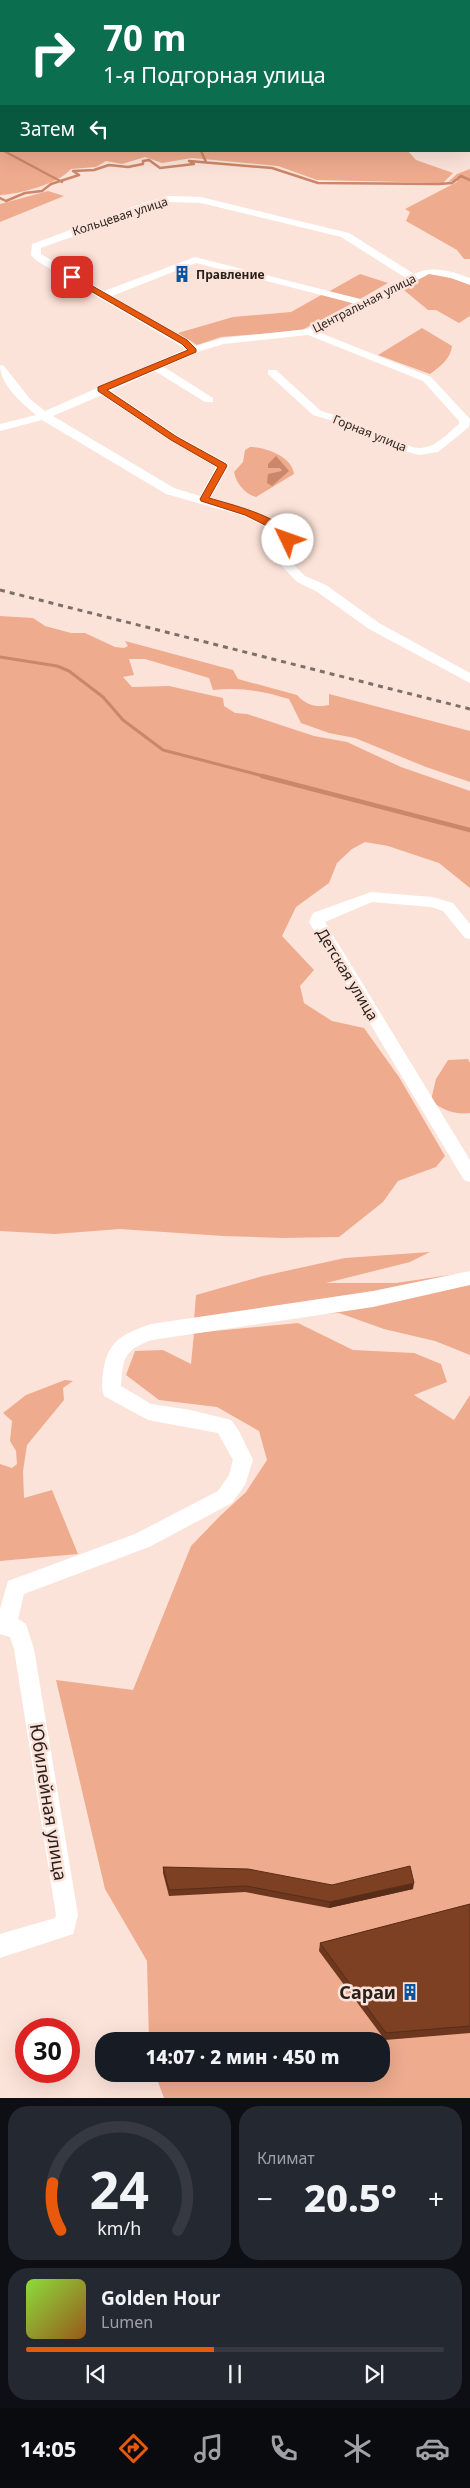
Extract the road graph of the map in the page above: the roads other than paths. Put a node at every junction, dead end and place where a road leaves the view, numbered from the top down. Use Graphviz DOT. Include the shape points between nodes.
graph roads {
  1 [pos="413,278"];
  2 [pos="470,282"];
  3 [pos="104,295"];
  4 [pos="365,303"];
  5 [pos="309,332"];
  6 [pos="193,350"];
  7 [pos="154,366"];
  8 [pos="0,368"];
  9 [pos="272,372"];
  10 [pos="101,389"];
  11 [pos="209,400"];
  12 [pos="44,416"];
  13 [pos="0,428"];
  14 [pos="204,499"];
  15 [pos="470,679"];
  16 [pos="470,934"];
  17 [pos="470,1175"];
  18 [pos="470,1278"];
  19 [pos="4,1624"];
  20 [pos="0,1946"];
  1 -- 2 [label="street, Центральная улица" via="428,271"];
  1 -- 3 [label="street, Кольцевая улица" via="345,235 222,204 169,199 36,246 36,255 41,259"];
  1 -- 4 [label="street, Центральная улица"];
  3 -- 4 [label="street" via="195,260"];
  3 -- 6 [label="street, Кольцевая улица"];
  4 -- 5 [label="street, Центральная улица"];
  5 -- 6 [label="street, Центральная улица" via="223,341"];
  5 -- 9 [label="street, Горная улица" via="427,379 465,420 465,425 434,450 423,453 318,413"];
  6 -- 7 [label="street, Центральная улица"];
  7 -- 10 [label="street, Центральная улица"];
  7 -- 11 [label="street"];
  8 -- 12 [label="street" via="26,401"];
  10 -- 12 [label="street, Центральная улица"];
  10 -- 14 [label="street" via="223,466"];
  12 -- 13 [label="street"];
  12 -- 14 [label="street" via="170,491"];
  14 -- 15 [label="street" via="248,513 282,530 288,540 286,564 301,579 321,588 374,626"];
  16 -- 17 [label="street, Детская улица" via="448,907 391,898 364,898 318,917 317,922"];
  18 -- 19 [label="street" via="373,1299 150,1332 127,1340 113,1357 111,1390 148,1412 224,1426 243,1460 238,1479 226,1497 142,1540 15,1588"];
  19 -- 20 [label="street, Юбилейная улица" via="19,1631 24,1649 67,1915 65,1926"];
}
